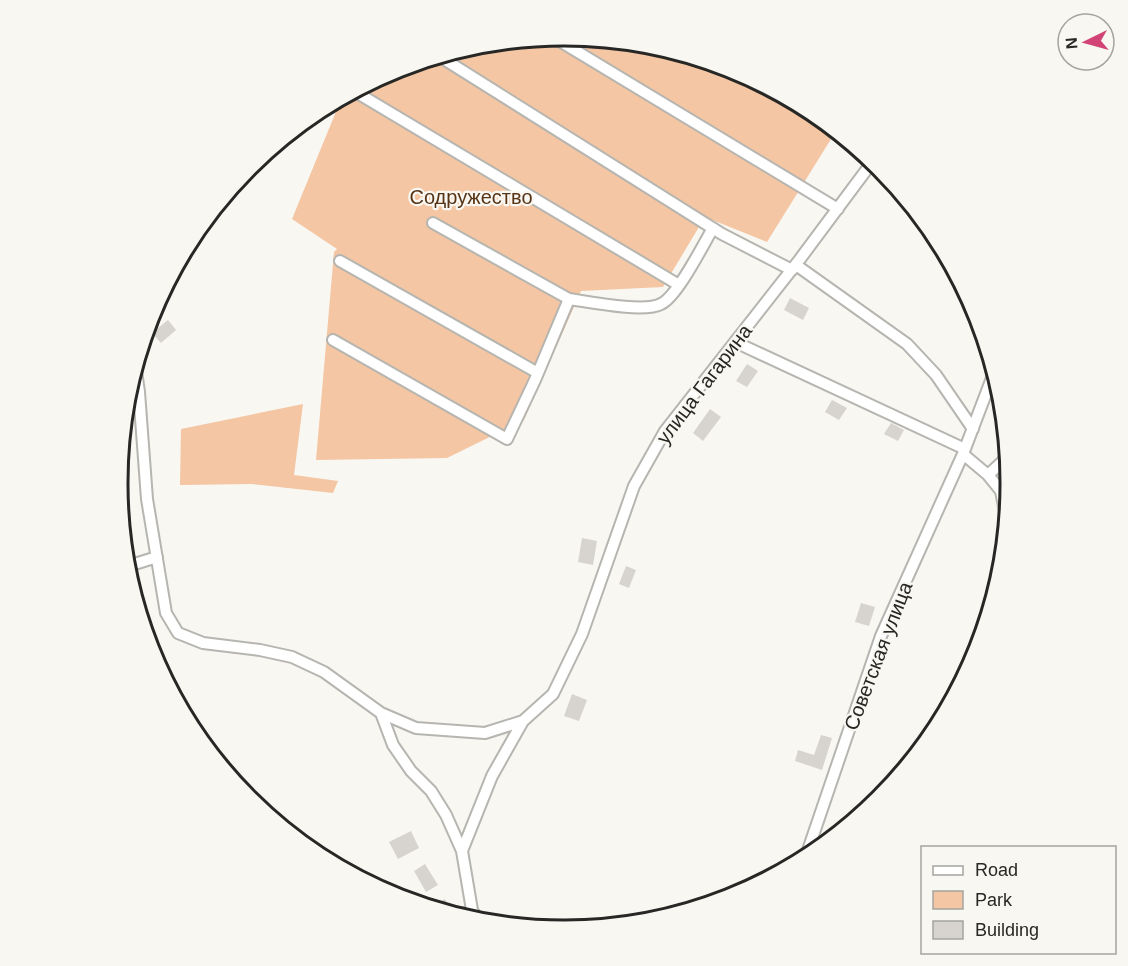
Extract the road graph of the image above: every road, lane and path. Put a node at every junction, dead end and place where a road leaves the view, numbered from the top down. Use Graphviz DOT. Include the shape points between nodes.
graph roads {
  1 [pos="568,46"];
  2 [pos="448,62"];
  3 [pos="363,96"];
  4 [pos="867,169"];
  5 [pos="838,209"];
  6 [pos="433,223"];
  7 [pos="713,228"];
  8 [pos="340,261"];
  9 [pos="794,267"];
  10 [pos="679,285"];
  11 [pos="569,299"];
  12 [pos="333,340"];
  13 [pos="735,342"];
  14 [pos="538,373"];
  15 [pos="989,385"];
  16 [pos="138,387"];
  17 [pos="973,429"];
  18 [pos="964,452"];
  19 [pos="1000,464"];
  20 [pos="987,475"];
  21 [pos="1000,490"];
  22 [pos="157,557"];
  23 [pos="135,564"];
  24 [pos="381,713"];
  25 [pos="523,721"];
  26 [pos="810,844"];
  27 [pos="462,851"];
  28 [pos="472,910"];
  1 -- 5 [label="street"];
  2 -- 7 [label="street"];
  3 -- 10 [label="street"];
  4 -- 5 [label="street, улица Гагарина"];
  5 -- 9 [label="street, улица Гагарина"];
  6 -- 11 [label="street"];
  7 -- 9 [label="street"];
  7 -- 10 [label="street"];
  8 -- 14 [label="street"];
  9 -- 13 [label="street, улица Гагарина"];
  9 -- 17 [label="street" via="907,344 936,375"];
  10 -- 11 [label="street" via="661,305 642,307"];
  11 -- 14 [label="street"];
  12 -- 14 [label="street" via="507,439"];
  13 -- 18 [label="street"];
  13 -- 25 [label="street, улица Гагарина" via="665,431 634,486 582,634 553,694"];
  15 -- 17 [label="street, Советская улица"];
  16 -- 22 [label="street, улица Гагарина" via="147,499"];
  17 -- 18 [label="street, Советская улица"];
  18 -- 20 [label="street"];
  18 -- 26 [label="street, Советская улица" via="881,636"];
  19 -- 20 [label="street"];
  20 -- 21 [label="street"];
  22 -- 23 [label="street"];
  22 -- 24 [label="street, улица Гагарина" via="166,613 178,633 203,643 292,657 324,672"];
  24 -- 25 [label="street, улица Гагарина" via="416,728 485,733"];
  24 -- 27 [label="street" via="393,745 431,791"];
  25 -- 27 [label="street, улица Гагарина" via="492,776"];
  27 -- 28 [label="street"];
}
